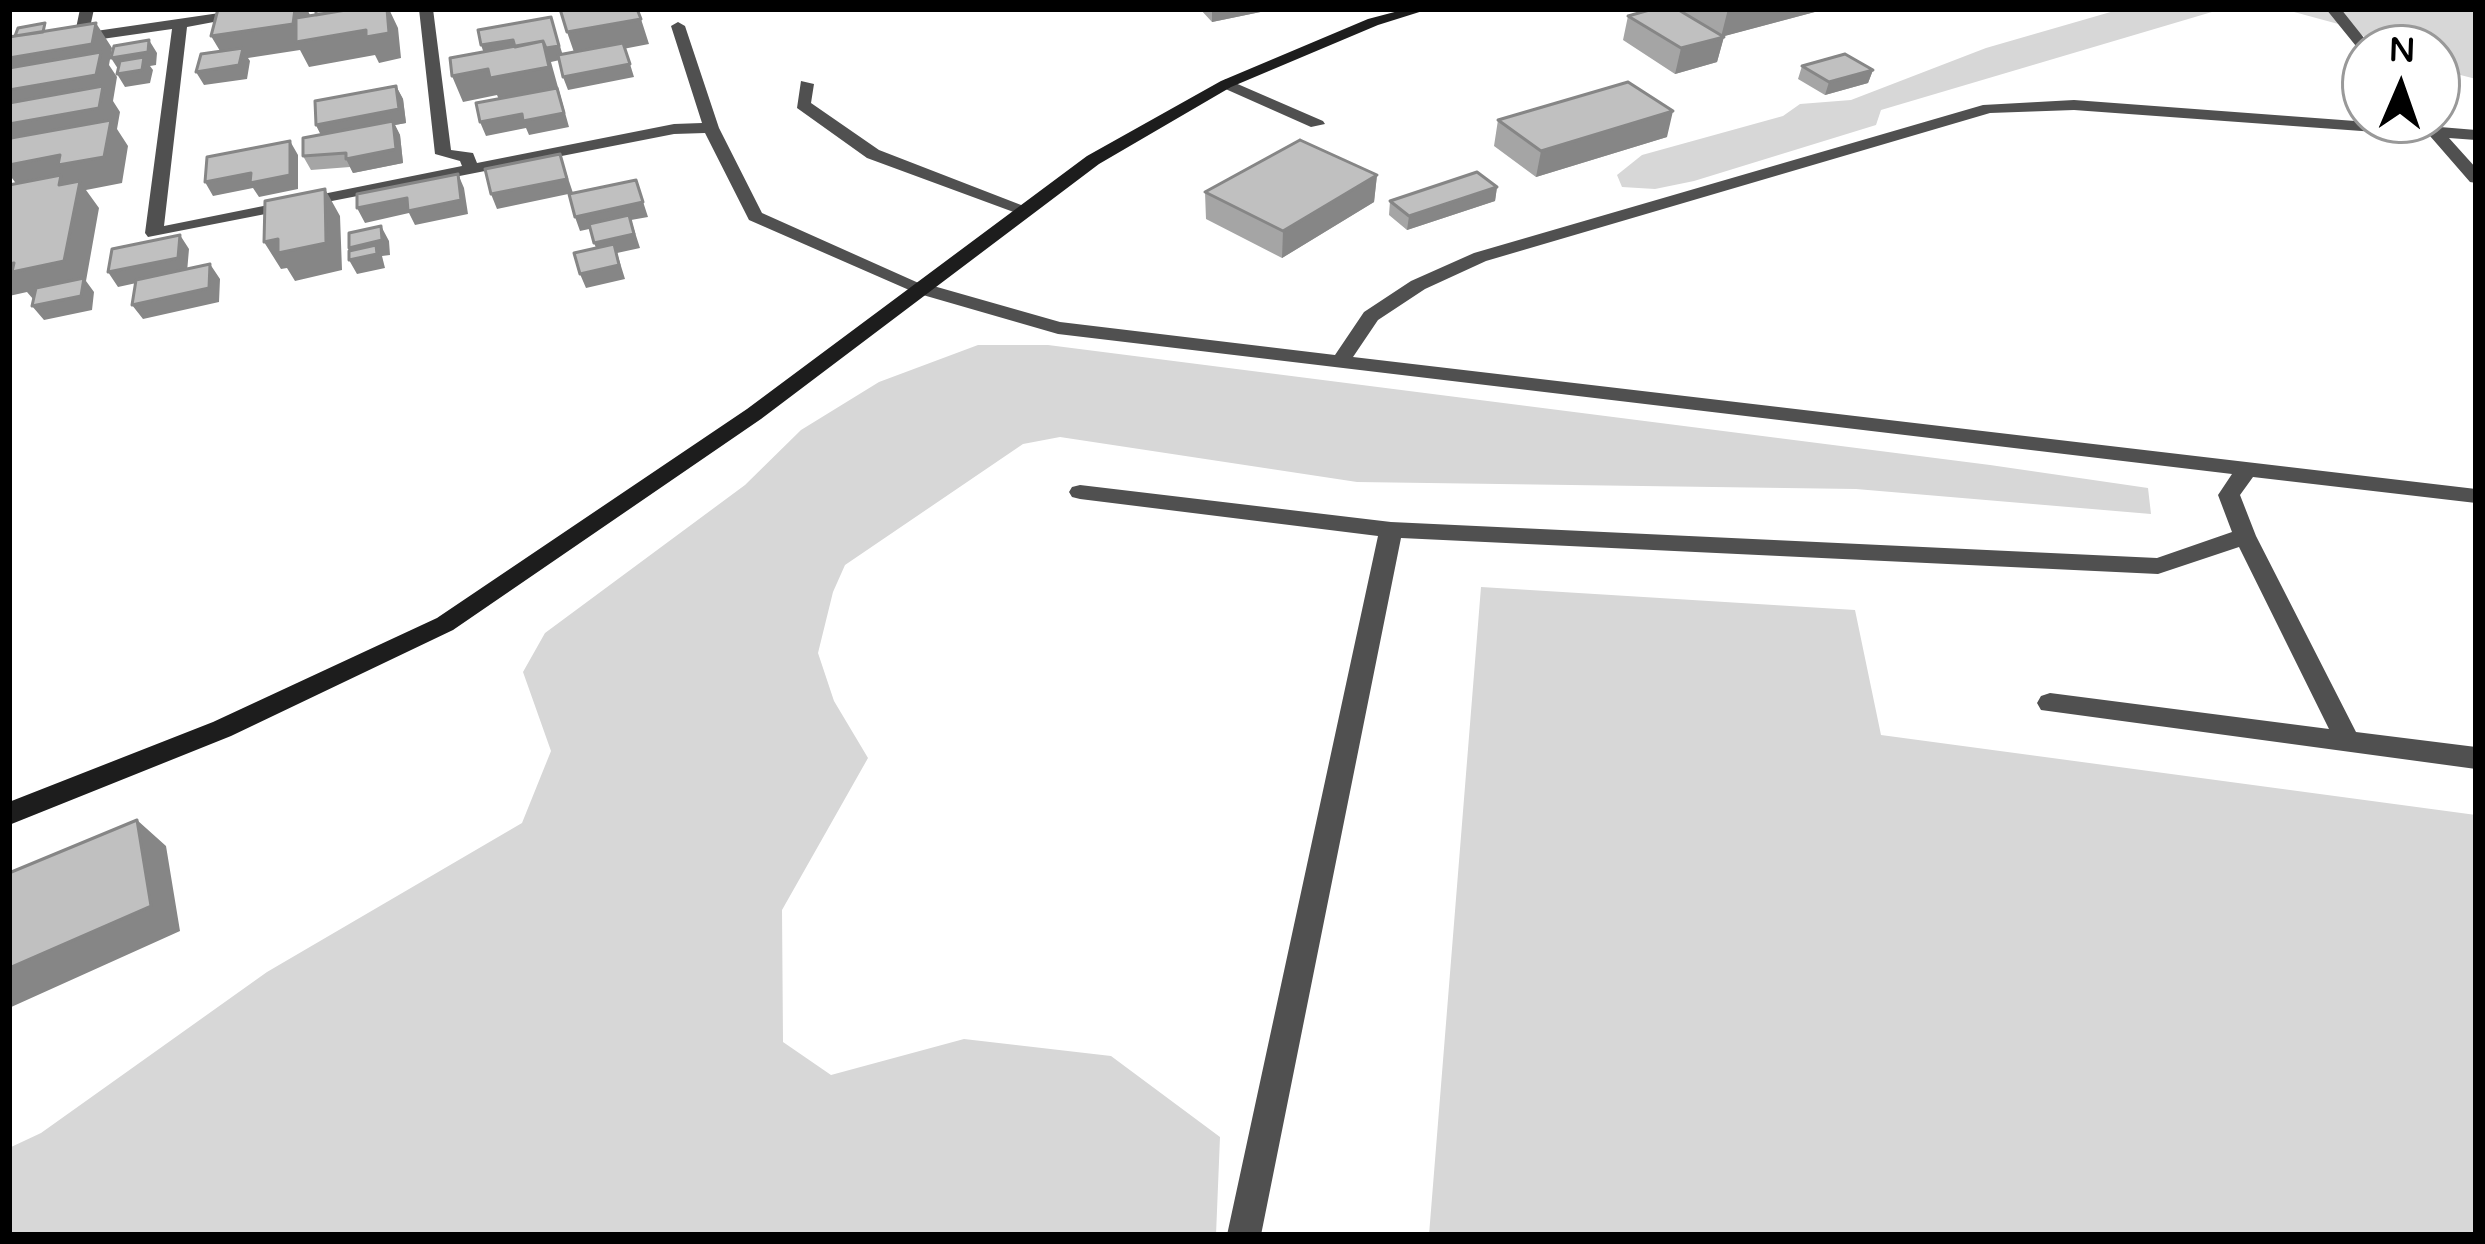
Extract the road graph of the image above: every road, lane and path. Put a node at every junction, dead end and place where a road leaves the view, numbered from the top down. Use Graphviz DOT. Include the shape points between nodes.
graph roads {
  1 [pos="87,9"];
  2 [pos="276,9"];
  3 [pos="426,9"];
  4 [pos="1422,9"];
  5 [pos="180,24"];
  6 [pos="678,26"];
  7 [pos="806,84"];
  8 [pos="1226,84"];
  9 [pos="2341,121"];
  10 [pos="1317,124"];
  11 [pos="711,128"];
  12 [pos="2445,144"];
  13 [pos="471,170"];
  14 [pos="2476,178"];
  15 [pos="1025,210"];
  16 [pos="923,289"];
  17 [pos="1340,362"];
  18 [pos="2247,470"];
  19 [pos="1080,492"];
  20 [pos="2476,496"];
  21 [pos="1390,530"];
  22 [pos="2245,536"];
  23 [pos="2050,703"];
  24 [pos="2349,743"];
  25 [pos="2476,758"];
  26 [pos="9,814"];
  27 [pos="1244,1235"];
  1 -- 5 [label="street" via="81,38"];
  2 -- 5 [label="street"];
  3 -- 13 [label="street" via="443,154 467,158"];
  4 -- 8 [label="street"];
  5 -- 13 [label="street" via="154,233"];
  6 -- 11 [label="street"];
  7 -- 15 [label="street" via="802,105 873,154"];
  8 -- 10 [label="street"];
  8 -- 15 [label="street" via="1093,160"];
  9 -- 17 [label="street" via="2074,105 1989,108 1480,257 1371,316"];
  11 -- 13 [label="street"];
  11 -- 16 [label="street" via="755,216"];
  12 -- 14 [label="street"];
  15 -- 16 [label="street"];
  16 -- 17 [label="street" via="1058,328"];
  16 -- 26 [label="street" via="445,624 242,720"];
  17 -- 18 [label="street"];
  18 -- 20 [label="street"];
  18 -- 22 [label="street" via="2229,495"];
  19 -- 21 [label="street"];
  21 -- 22 [label="street" via="2158,566"];
  21 -- 27 [label="street"];
  22 -- 24 [label="street"];
  23 -- 24 [label="street"];
  24 -- 25 [label="street"];
}
